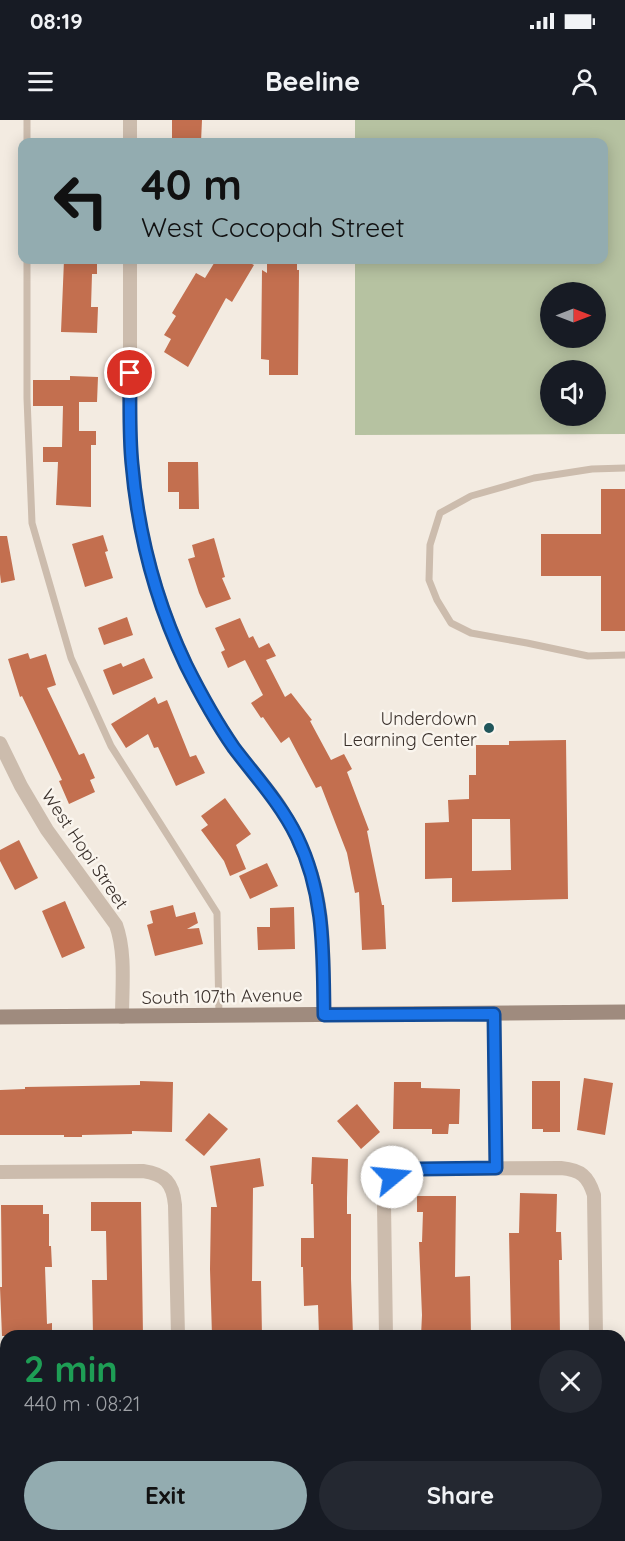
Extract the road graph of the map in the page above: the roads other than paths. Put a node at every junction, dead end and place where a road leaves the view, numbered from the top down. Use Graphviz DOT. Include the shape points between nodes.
graph roads {
  1 [pos="27,120"];
  2 [pos="130,120"];
  3 [pos="27,138"];
  4 [pos="130,138"];
  5 [pos="27,264"];
  6 [pos="130,264"];
  7 [pos="625,468"];
  8 [pos="625,656"];
  9 [pos="0,743"];
  10 [pos="625,1012"];
  11 [pos="494,1014"];
  12 [pos="324,1015"];
  13 [pos="219,1016"];
  14 [pos="0,1017"];
  15 [pos="122,1017"];
  16 [pos="496,1168"];
  17 [pos="0,1172"];
  18 [pos="178,1330"];
  19 [pos="386,1330"];
  20 [pos="596,1330"];
  1 -- 3 [label="lane"];
  2 -- 4 [label="street"];
  5 -- 13 [label="lane" via="32,523 71,658 111,746 218,913"];
  6 -- 12 [label="street" via="132,462 146,553 167,620 197,686 233,746 280,807 306,857 322,923"];
  7 -- 8 [label="lane" via="534,478 471,496 440,513 430,545 429,580 451,623 471,633 588,656"];
  9 -- 15 [label="street, West Hopi Street" via="47,830 116,926 122,948"];
  10 -- 11 [label="main road, South 107th Avenue"];
  11 -- 12 [label="main road, South 107th Avenue"];
  11 -- 16 [label="street"];
  12 -- 13 [label="main road, South 107th Avenue"];
  13 -- 15 [label="main road, South 107th Avenue"];
  14 -- 15 [label="main road, South 107th Avenue"];
  16 -- 19 [label="street" via="419,1169 392,1177 384,1204"];
  16 -- 20 [label="street" via="561,1168 580,1172 587,1178 594,1195"];
  17 -- 18 [label="street" via="143,1172 160,1175 167,1181 175,1205"];
}
